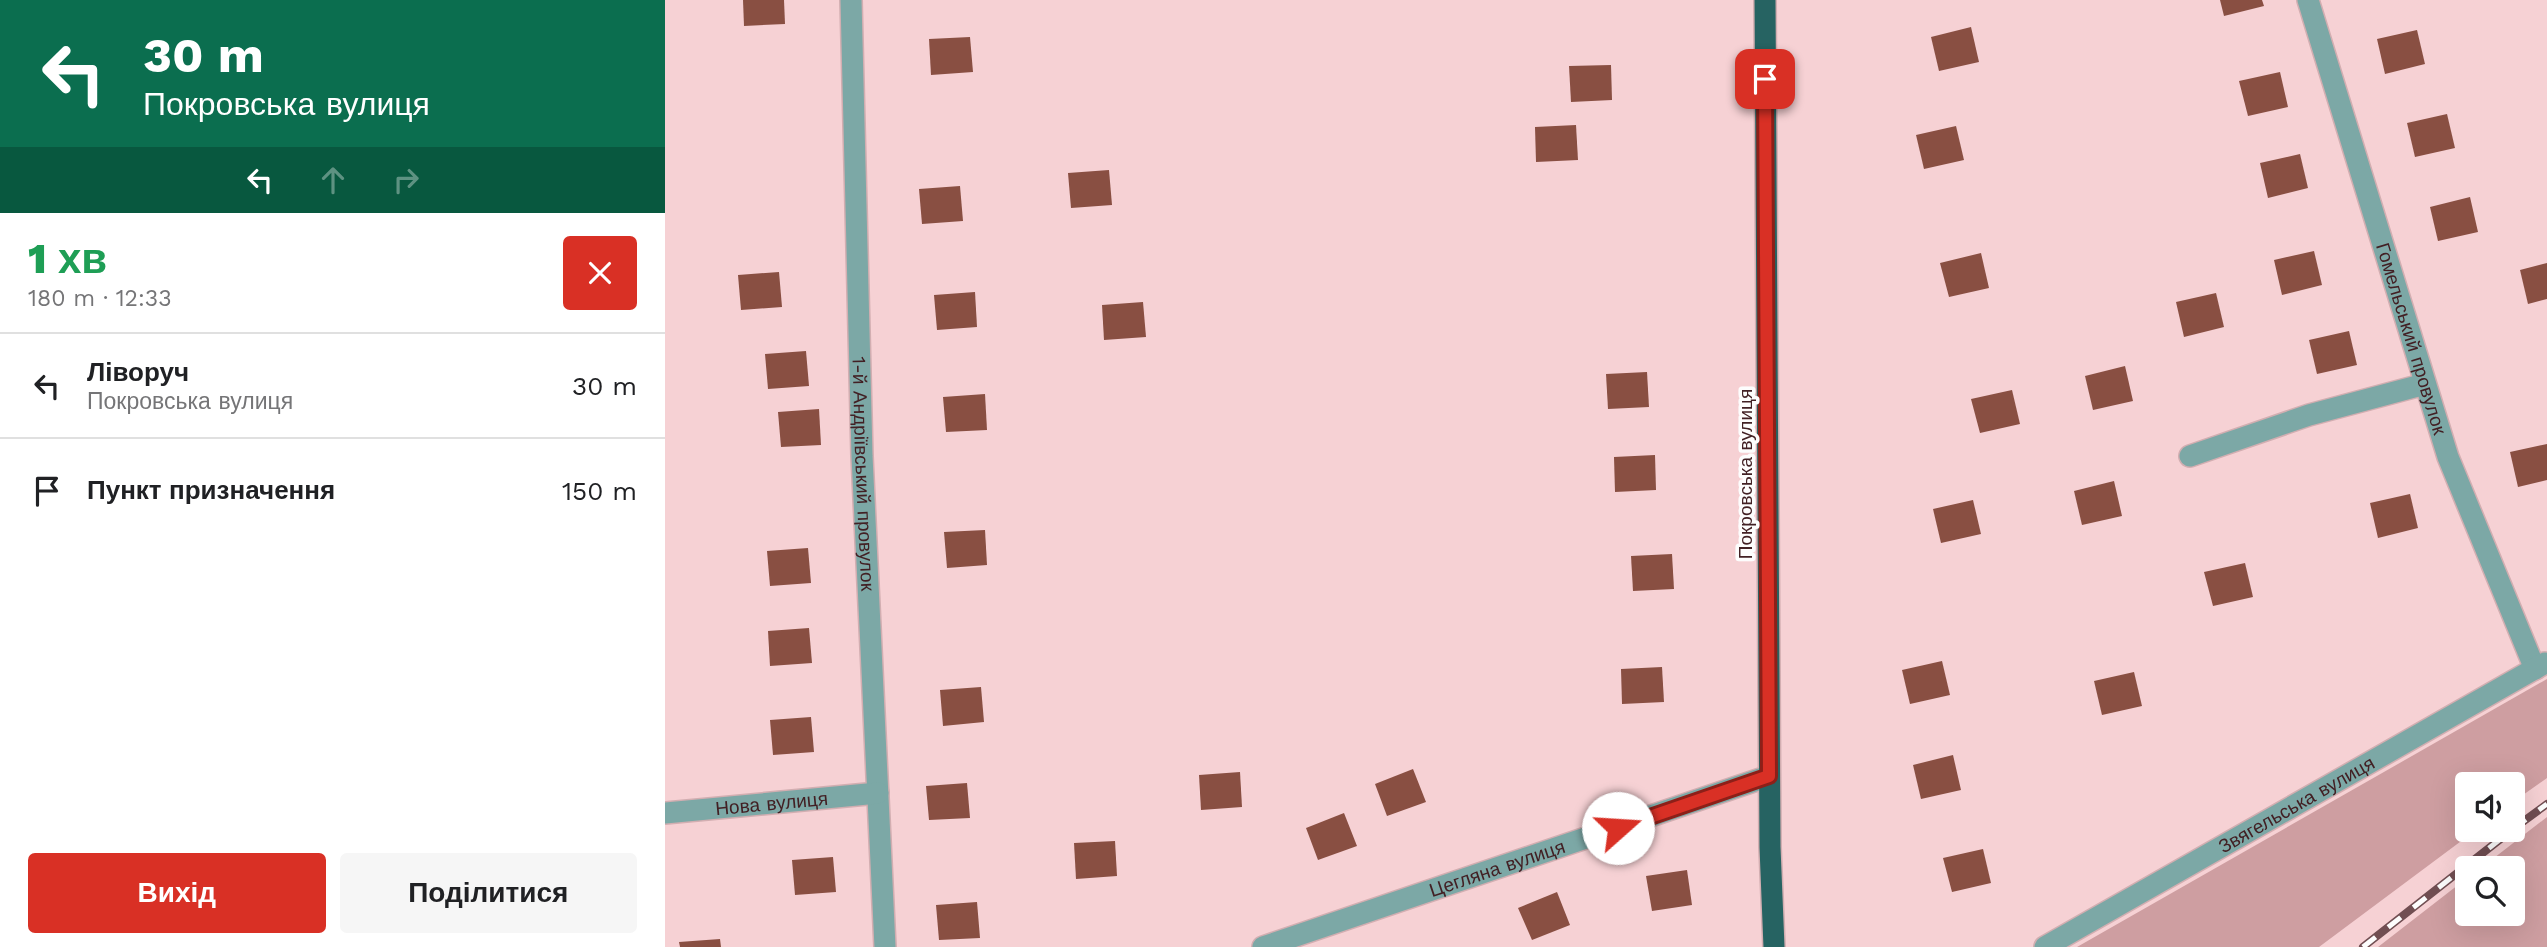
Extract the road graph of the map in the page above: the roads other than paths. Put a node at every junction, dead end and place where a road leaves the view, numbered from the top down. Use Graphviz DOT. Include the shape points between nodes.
graph roads {
  1 [pos="851,0"];
  2 [pos="1765,0"];
  3 [pos="2308,0"];
  4 [pos="2425,384"];
  5 [pos="2190,456"];
  6 [pos="2541,665"];
  7 [pos="1769,776"];
  8 [pos="878,793"];
  9 [pos="665,813"];
  10 [pos="885,947"];
  11 [pos="1263,947"];
  12 [pos="1774,947"];
  13 [pos="2045,947"];
  1 -- 8 [label="street, 1-й Андріївський провулок" via="862,456"];
  2 -- 7 [label="highway, Покровська вулиця"];
  3 -- 4 [label="street, Гомельський провулок"];
  4 -- 5 [label="street" via="2309,415"];
  4 -- 6 [label="street, Гомельський провулок" via="2448,457"];
  6 -- 13 [label="street, Звягельська вулиця"];
  7 -- 11 [label="street, Цегляна вулиця"];
  7 -- 12 [label="highway, Покровська вулиця"];
  8 -- 9 [label="street, Нова вулиця"];
  8 -- 10 [label="street, 1-й Андріївський провулок"];
}
